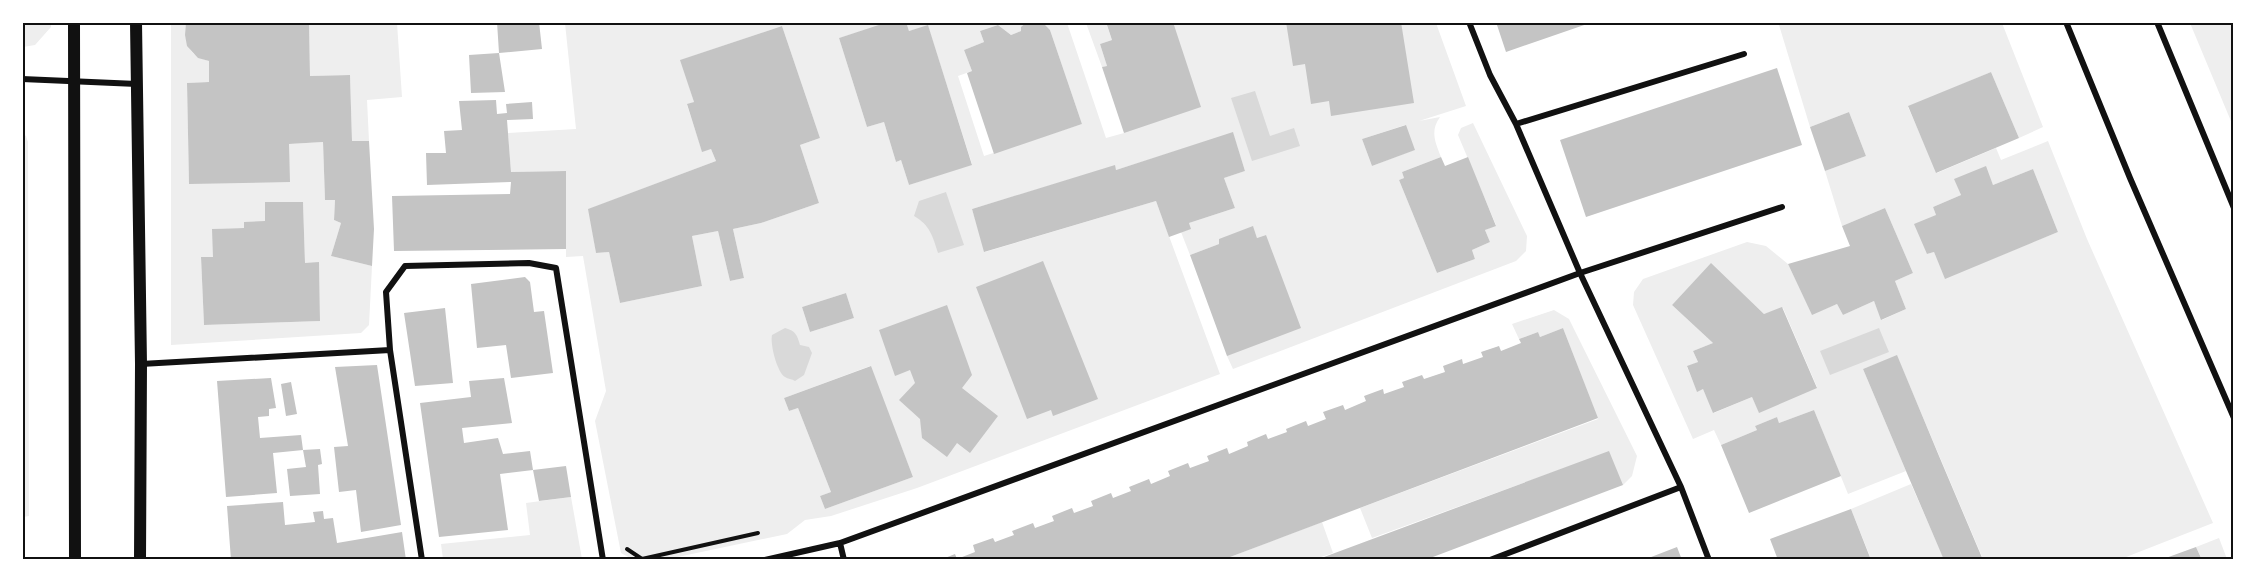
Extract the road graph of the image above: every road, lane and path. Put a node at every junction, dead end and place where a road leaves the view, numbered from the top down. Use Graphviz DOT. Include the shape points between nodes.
graph roads {
  1 [pos="74,22"];
  2 [pos="136,22"];
  3 [pos="1469,22"];
  4 [pos="2066,22"];
  5 [pos="2157,22"];
  6 [pos="1744,54"];
  7 [pos="22,78"];
  8 [pos="76,81"];
  9 [pos="137,84"];
  10 [pos="1516,124"];
  11 [pos="1782,207"];
  12 [pos="2234,208"];
  13 [pos="1580,273"];
  14 [pos="390,350"];
  15 [pos="141,364"];
  16 [pos="2234,418"];
  17 [pos="1681,487"];
  18 [pos="758,533"];
  19 [pos="840,543"];
  20 [pos="624,547"];
  21 [pos="75,560"];
  22 [pos="140,560"];
  23 [pos="422,560"];
  24 [pos="603,560"];
  25 [pos="765,560"];
  26 [pos="844,560"];
  27 [pos="1490,560"];
  28 [pos="1709,560"];
  1 -- 8 [label="main road"];
  2 -- 9 [label="main road"];
  3 -- 10 [label="street" via="1490,75"];
  4 -- 16 [label="street"];
  5 -- 12 [label="street"];
  6 -- 10 [label="street"];
  7 -- 8 [label="street"];
  8 -- 9 [label="street"];
  8 -- 21 [label="main road"];
  9 -- 15 [label="main road"];
  10 -- 13 [label="street"];
  11 -- 13 [label="street"];
  13 -- 17 [label="street"];
  13 -- 19 [label="street"];
  14 -- 15 [label="street"];
  14 -- 23 [label="street"];
  14 -- 24 [label="street" via="386,292 405,266 529,263 556,268"];
  15 -- 22 [label="main road"];
  17 -- 27 [label="street"];
  17 -- 28 [label="street"];
  18 -- 20 [label="path" via="642,559"];
  19 -- 25 [label="street"];
  19 -- 26 [label="street"];
}
